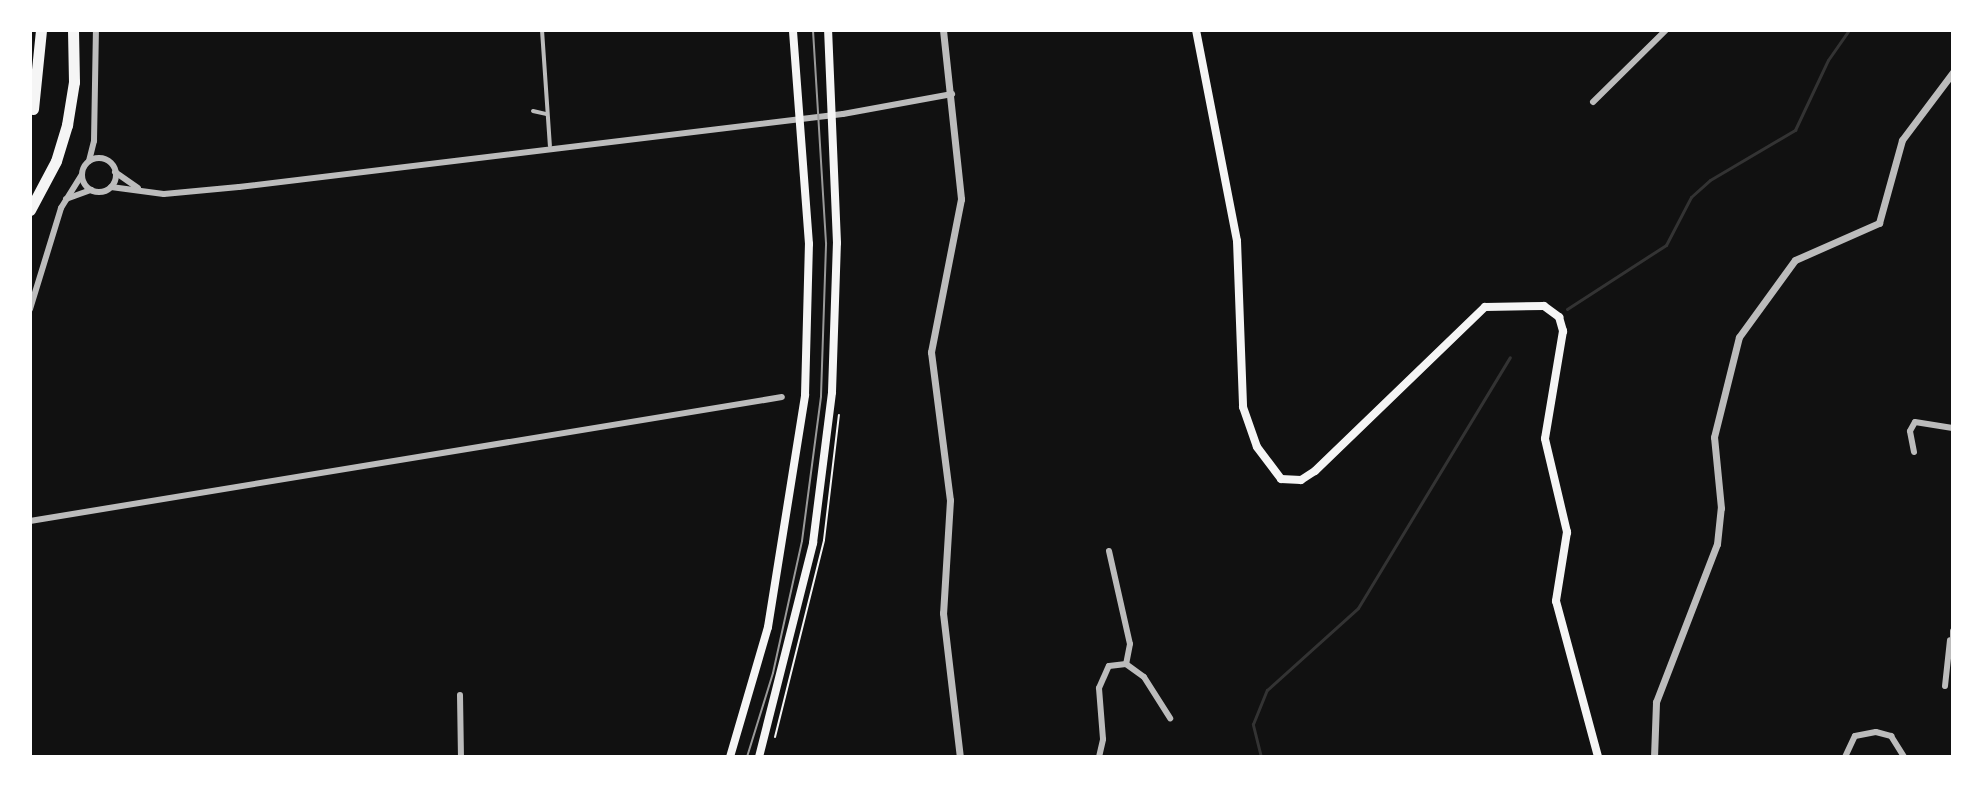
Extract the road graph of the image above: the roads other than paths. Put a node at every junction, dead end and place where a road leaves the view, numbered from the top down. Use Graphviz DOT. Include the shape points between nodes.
graph roads {
  1 [pos="41,30"];
  2 [pos="73,30"];
  3 [pos="96,30"];
  4 [pos="542,30"];
  5 [pos="793,30"];
  6 [pos="828,30"];
  7 [pos="943,30"];
  8 [pos="1196,30"];
  9 [pos="1666,30"];
  10 [pos="1953,72"];
  11 [pos="952,94"];
  12 [pos="1593,102"];
  13 [pos="33,109"];
  14 [pos="533,111"];
  15 [pos="547,114"];
  16 [pos="831,116"];
  17 [pos="802,118"];
  18 [pos="94,141"];
  19 [pos="550,146"];
  20 [pos="107,160"];
  21 [pos="89,161"];
  22 [pos="115,172"];
  23 [pos="82,175"];
  24 [pos="111,187"];
  25 [pos="141,189"];
  26 [pos="91,190"];
  27 [pos="66,199"];
  28 [pos="30,210"];
  29 [pos="30,309"];
  30 [pos="782,397"];
  31 [pos="1953,428"];
  32 [pos="1914,452"];
  33 [pos="30,521"];
  34 [pos="1109,551"];
  35 [pos="1953,631"];
  36 [pos="1952,640"];
  37 [pos="1126,664"];
  38 [pos="1945,686"];
  39 [pos="460,695"];
  40 [pos="1170,718"];
  41 [pos="461,757"];
  42 [pos="730,757"];
  43 [pos="759,757"];
  44 [pos="960,757"];
  45 [pos="1099,757"];
  46 [pos="1598,757"];
  47 [pos="1654,757"];
  48 [pos="1845,757"];
  49 [pos="1904,757"];
  1 -- 13 [label="highway"];
  2 -- 28 [label="highway" via="74,82 67,125 56,161"];
  3 -- 18 [label="street"];
  4 -- 15 [label="street"];
  5 -- 17 [label="main road"];
  6 -- 16 [label="main road"];
  7 -- 11 [label="street"];
  8 -- 46 [label="main road" via="1237,241 1243,407 1257,447 1281,479 1301,480 1315,471 1485,307 1544,306 1559,317 1563,331 1545,439 1567,532 1556,601"];
  9 -- 12 [label="street"];
  10 -- 47 [label="street" via="1902,140 1879,223 1795,260 1739,337 1714,437 1721,508 1717,544 1656,702"];
  11 -- 16 [label="street"];
  11 -- 44 [label="street" via="961,199 931,343 950,500 943,613"];
  14 -- 15 [label="street"];
  15 -- 19 [label="street"];
  16 -- 17 [label="street"];
  16 -- 43 [label="main road" via="837,297 825,462 794,633"];
  17 -- 19 [label="street"];
  17 -- 42 [label="main road" via="810,295 801,433 768,627"];
  18 -- 20 [label="street"];
  18 -- 21 [label="street"];
  19 -- 25 [label="street" via="195,192"];
  20 -- 21 [label="street"];
  20 -- 22 [label="street"];
  21 -- 23 [label="street"];
  22 -- 24 [label="street"];
  22 -- 25 [label="street"];
  23 -- 26 [label="street"];
  23 -- 27 [label="street"];
  24 -- 25 [label="street"];
  24 -- 26 [label="street"];
  26 -- 27 [label="street"];
  27 -- 29 [label="street"];
  30 -- 33 [label="street"];
  31 -- 32 [label="street" via="1915,422 1910,431"];
  34 -- 37 [label="street" via="1130,644"];
  35 -- 36 [label="street"];
  36 -- 38 [label="street"];
  37 -- 40 [label="street" via="1144,677"];
  37 -- 45 [label="street" via="1109,666 1102,674"];
  39 -- 41 [label="street"];
  48 -- 49 [label="street" via="1855,736 1876,732 1891,736"];
}
